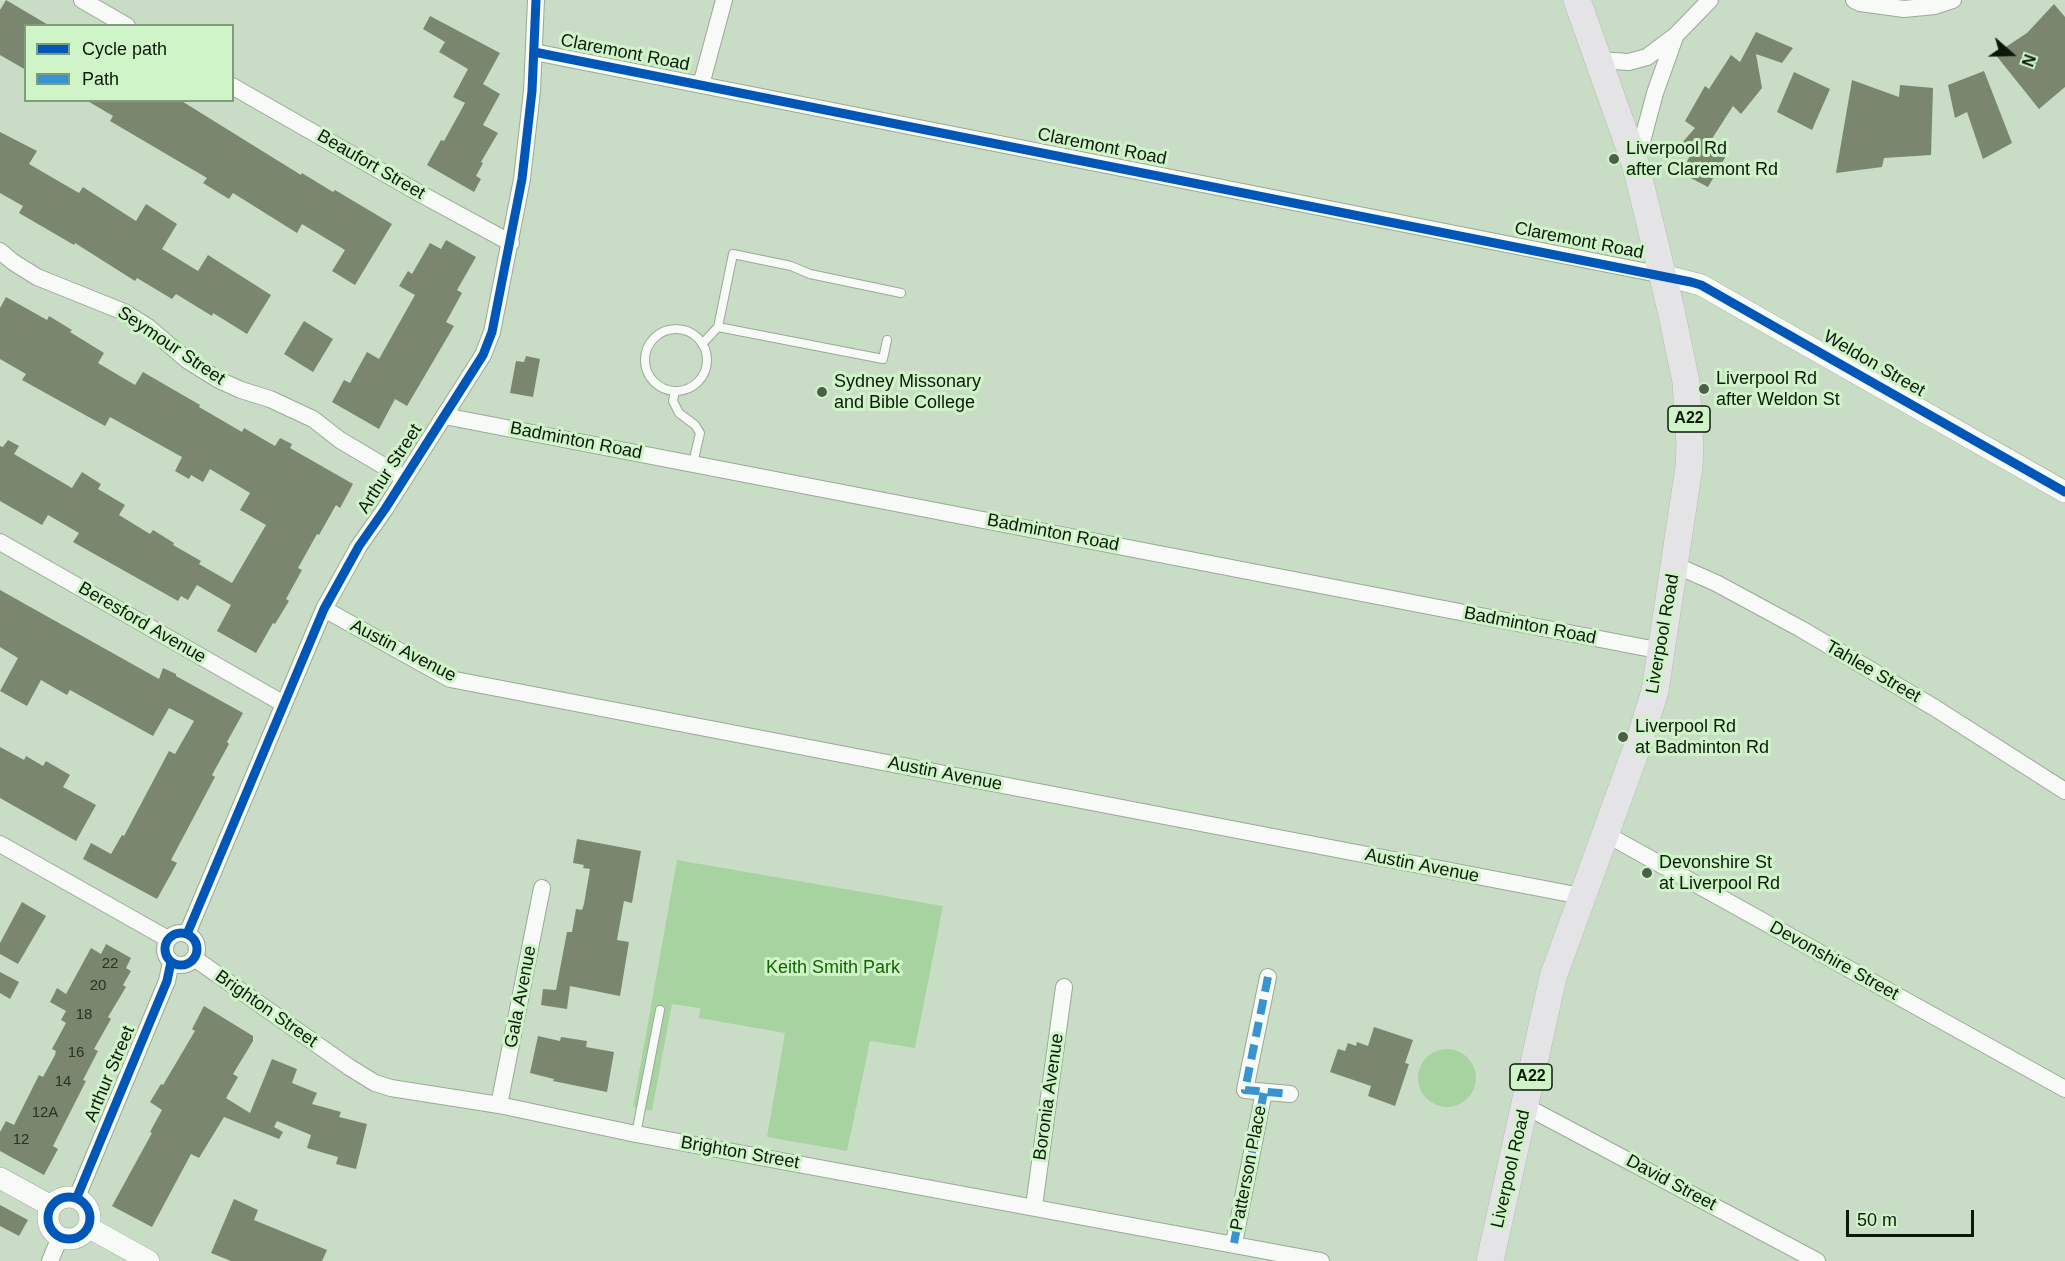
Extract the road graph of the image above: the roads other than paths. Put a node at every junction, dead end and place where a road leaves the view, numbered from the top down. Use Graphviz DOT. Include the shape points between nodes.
graph roads {
  1 [pos="82,0"];
  2 [pos="537,0"];
  3 [pos="724,0"];
  4 [pos="1577,0"];
  5 [pos="1710,0"];
  6 [pos="1854,0"];
  7 [pos="1953,0"];
  8 [pos="124,24"];
  9 [pos="1675,36"];
  10 [pos="534,52"];
  11 [pos="1598,60"];
  12 [pos="701,85"];
  13 [pos="234,87"];
  14 [pos="1636,165"];
  15 [pos="511,243"];
  16 [pos="0,250"];
  17 [pos="1663,275"];
  18 [pos="901,293"];
  19 [pos="718,327"];
  20 [pos="887,340"];
  21 [pos="702,344"];
  22 [pos="675,391"];
  23 [pos="444,416"];
  24 [pos="693,463"];
  25 [pos="404,478"];
  26 [pos="2065,492"];
  27 [pos="0,542"];
  28 [pos="1675,564"];
  29 [pos="324,609"];
  30 [pos="1662,651"];
  31 [pos="284,704"];
  32 [pos="2065,791"];
  33 [pos="1604,833"];
  34 [pos="0,844"];
  35 [pos="542,888"];
  36 [pos="1581,896"];
  37 [pos="187,934"];
  38 [pos="168,939"];
  39 [pos="195,958"];
  40 [pos="171,962"];
  41 [pos="1268,977"];
  42 [pos="1064,987"];
  43 [pos="660,1010"];
  44 [pos="2065,1089"];
  45 [pos="1264,1092"];
  46 [pos="1290,1094"];
  47 [pos="499,1106"];
  48 [pos="1525,1106"];
  49 [pos="636,1134"];
  50 [pos="0,1178"];
  51 [pos="76,1197"];
  52 [pos="51,1206"];
  53 [pos="1034,1206"];
  54 [pos="88,1227"];
  55 [pos="60,1237"];
  56 [pos="1234,1243"];
  57 [pos="50,1261"];
  58 [pos="149,1261"];
  59 [pos="1322,1261"];
  60 [pos="1490,1261"];
  61 [pos="1817,1261"];
  1 -- 8 [label="street"];
  2 -- 10 [label="street, Arthur Street"];
  3 -- 12 [label="street"];
  4 -- 11 [label="highway, Liverpool Road / A22"];
  5 -- 9 [label="street"];
  6 -- 7 [label="street" via="1904,9"];
  9 -- 11 [label="street" via="1640,61"];
  9 -- 14 [label="street"];
  10 -- 12 [label="street, Claremont Road"];
  10 -- 15 [label="street, Arthur Street" via="522,178"];
  11 -- 14 [label="highway, Liverpool Road / A22"];
  12 -- 17 [label="street, Claremont Road"];
  13 -- 15 [label="street, Beaufort Street"];
  14 -- 17 [label="highway, Liverpool Road / A22"];
  15 -- 23 [label="street, Arthur Street" via="492,332 483,355"];
  16 -- 25 [label="street, Seymour Street" via="37,277 124,312 211,375 313,419"];
  17 -- 26 [label="street, Weldon Street" via="1701,285"];
  17 -- 28 [label="highway, Liverpool Road / A22" via="1686,382 1690,446"];
  18 -- 19 [label="lane" via="733,254"];
  19 -- 20 [label="lane" via="883,359"];
  19 -- 21 [label="lane"];
  21 -- 22 [label="lane" via="707,363 703,375 696,384"];
  21 -- 22 [label="lane" via="686,330 674,329 652,340 647,349 646,368 650,378"];
  22 -- 24 [label="lane" via="673,401 679,413 700,433"];
  23 -- 24 [label="street, Badminton Road"];
  23 -- 25 [label="street, Arthur Street"];
  24 -- 30 [label="street, Badminton Road"];
  25 -- 29 [label="street, Arthur Street"];
  27 -- 31 [label="street, Beresford Avenue"];
  28 -- 30 [label="highway, Liverpool Road / A22"];
  28 -- 32 [label="street, Tahlee Street" via="1801,629"];
  29 -- 31 [label="street, Arthur Street"];
  29 -- 36 [label="street, Austin Avenue" via="450,679"];
  30 -- 33 [label="highway, Liverpool Road / A22" via="1648,714"];
  31 -- 37 [label="street, Arthur Street"];
  33 -- 36 [label="highway, Liverpool Road / A22"];
  33 -- 44 [label="street, Devonshire Street"];
  34 -- 38 [label="street"];
  35 -- 47 [label="street, Gala Avenue"];
  36 -- 48 [label="highway, Liverpool Road / A22" via="1553,977"];
  37 -- 38 [label="street" via="176,933"];
  37 -- 39 [label="street" via="196,944"];
  38 -- 40 [label="street" via="165,954"];
  39 -- 40 [label="street" via="181,965"];
  39 -- 47 [label="street, Brighton Street" via="375,1083"];
  40 -- 51 [label="street, Arthur Street" via="167,981"];
  41 -- 45 [label="street, Patterson Place" via="1245,1090"];
  42 -- 53 [label="street, Boronia Avenue"];
  43 -- 49 [label="lane"];
  45 -- 46 [label="street, Patterson Place"];
  45 -- 56 [label="street, Patterson Place"];
  47 -- 49 [label="street, Brighton Street"];
  48 -- 60 [label="highway, Liverpool Road / A22"];
  48 -- 61 [label="street, David Street"];
  49 -- 53 [label="street, Brighton Street"];
  50 -- 52 [label="street"];
  51 -- 52 [label="street" via="65,1196"];
  51 -- 54 [label="street" via="87,1207"];
  52 -- 55 [label="street" via="50,1227"];
  53 -- 56 [label="street, Brighton Street"];
  54 -- 55 [label="street" via="73,1239"];
  54 -- 58 [label="street"];
  55 -- 57 [label="street"];
  56 -- 59 [label="street, Brighton Street"];
}
